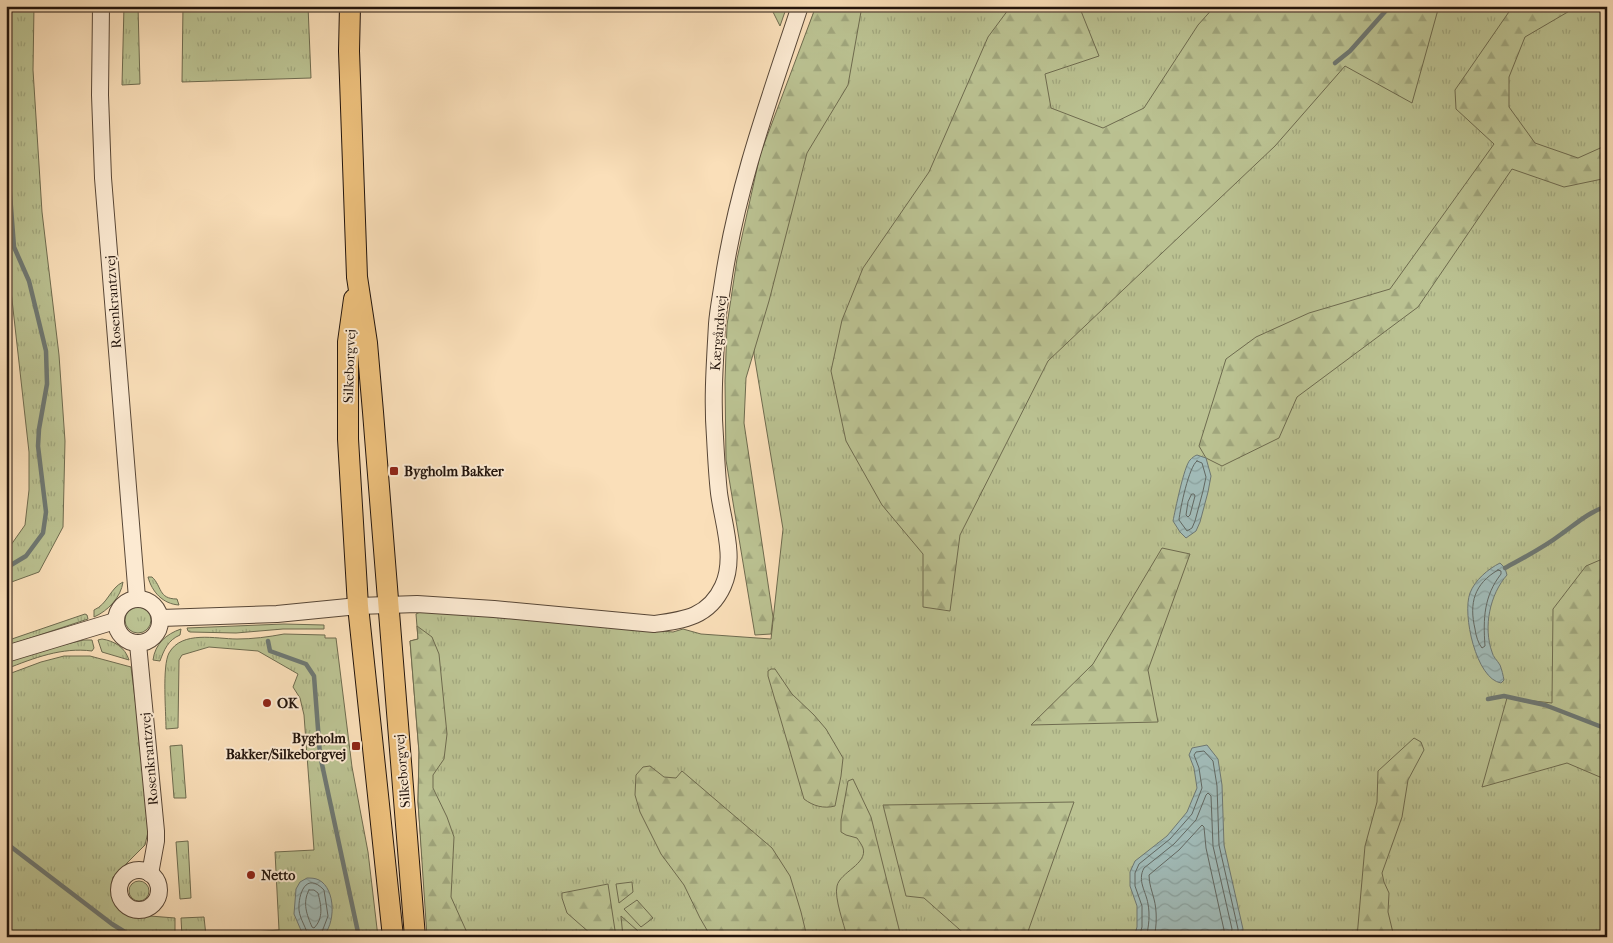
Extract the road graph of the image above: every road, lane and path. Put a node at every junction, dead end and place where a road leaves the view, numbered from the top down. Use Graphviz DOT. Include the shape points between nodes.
graph roads {
  1 [pos="101,6"];
  2 [pos="350,6"];
  3 [pos="800,6"];
  4 [pos="357,277"];
  5 [pos="137,598"];
  6 [pos="388,605"];
  7 [pos="358,606"];
  8 [pos="161,618"];
  9 [pos="115,621"];
  10 [pos="138,644"];
  11 [pos="6,654"];
  12 [pos="150,874"];
  13 [pos="393,937"];
  14 [pos="415,937"];
  1 -- 5 [label="street, Rosenkrantzvej" via="103,178"];
  2 -- 4 [label="main road, Silkeborgvej"];
  3 -- 6 [label="street, Kærgårdsvej" via="750,158 726,264 714,376 719,492 728,546 728,567 723,586 713,603 698,615 654,624 416,604"];
  4 -- 6 [label="main road, Silkeborgvej" via="367,343"];
  4 -- 7 [label="main road, Silkeborgvej" via="348,342 348,439"];
  5 -- 8 [label="street" via="153,604"];
  5 -- 9 [label="street" via="122,605"];
  6 -- 7 [label="street"];
  6 -- 14 [label="main road, Silkeborgvej"];
  7 -- 8 [label="street" via="277,614"];
  7 -- 13 [label="main road, Silkeborgvej"];
  8 -- 10 [label="street" via="155,636"];
  9 -- 10 [label="street" via="122,637"];
  9 -- 11 [label="street"];
  10 -- 12 [label="street, Rosenkrantzvej" via="156,831"];
}
